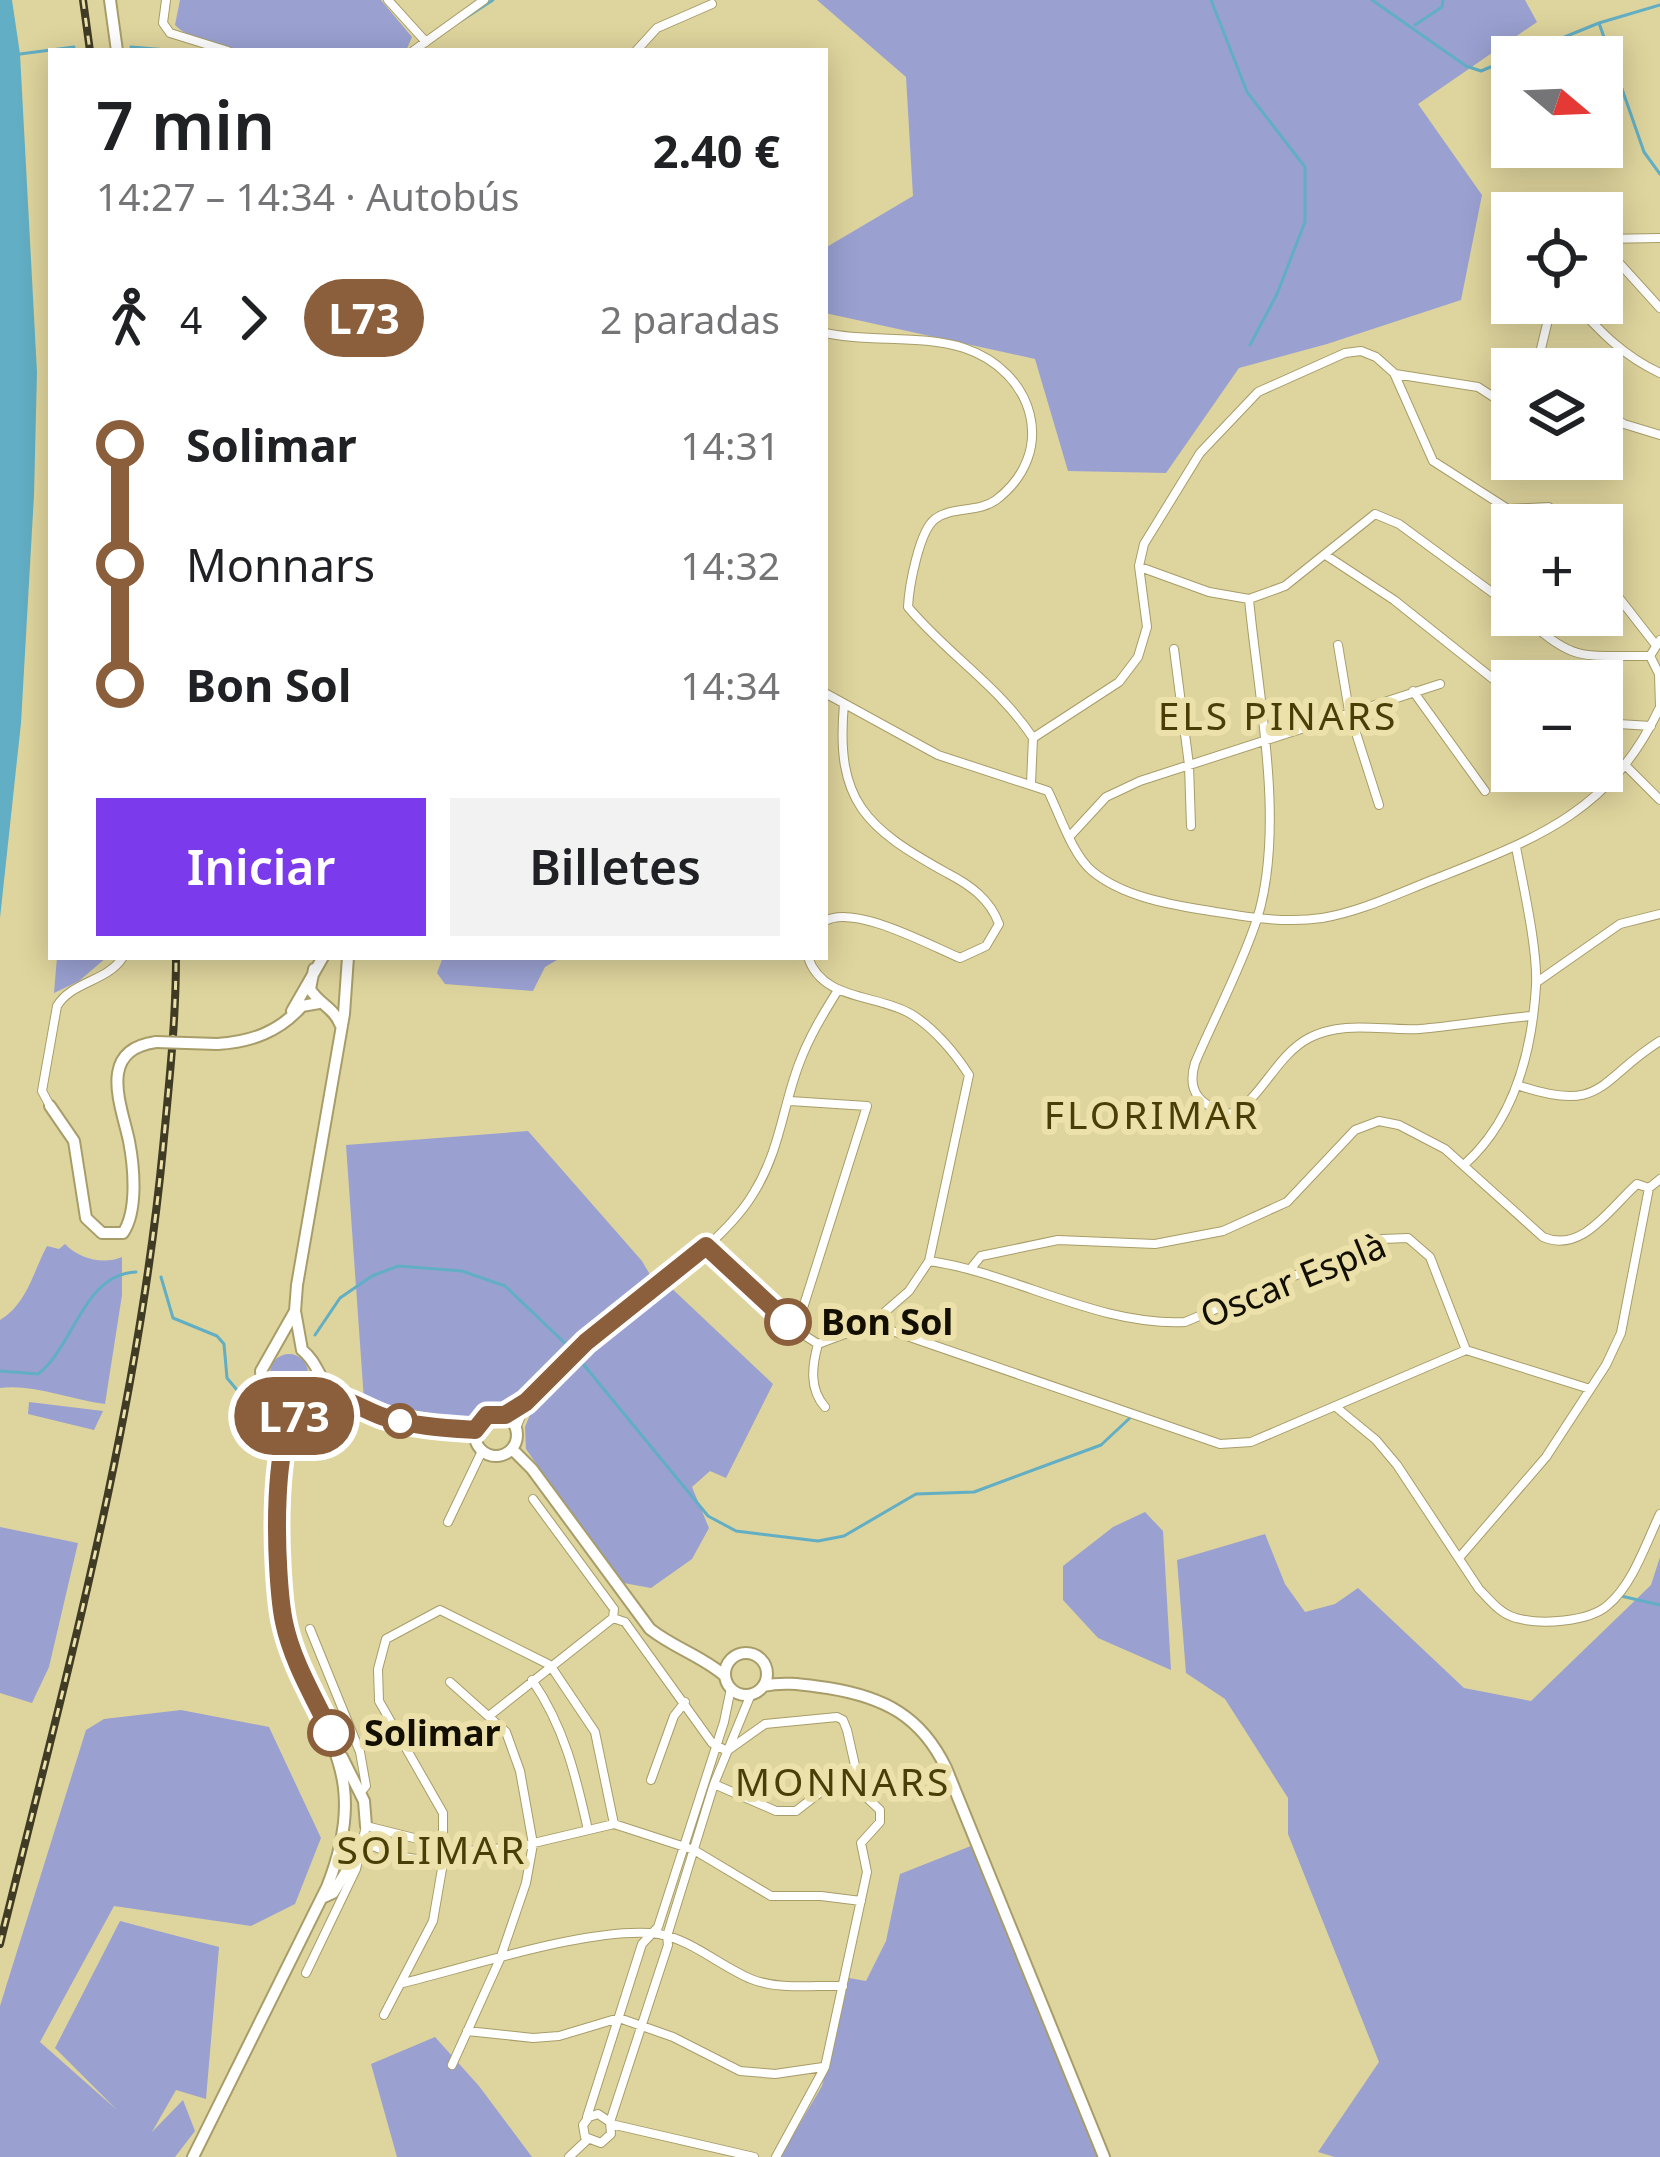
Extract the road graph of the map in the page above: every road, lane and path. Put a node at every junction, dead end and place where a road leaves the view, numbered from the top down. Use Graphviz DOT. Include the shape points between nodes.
graph roads {
  1 [pos="110,0"];
  2 [pos="166,0"];
  3 [pos="388,0"];
  4 [pos="484,0"];
  5 [pos="712,4"];
  6 [pos="419,47"];
  7 [pos="117,48"];
  8 [pos="218,48"];
  9 [pos="639,48"];
  10 [pos="1660,238"];
  11 [pos="1623,241"];
  12 [pos="1623,266"];
  13 [pos="1660,308"];
  14 [pos="1591,324"];
  15 [pos="828,333"];
  16 [pos="1660,373"];
  17 [pos="1394,374"];
  18 [pos="1491,395"];
  19 [pos="1623,423"];
  20 [pos="1660,435"];
  21 [pos="1500,504"];
  22 [pos="1327,556"];
  23 [pos="1139,566"];
  24 [pos="1491,591"];
  25 [pos="1250,599"];
  26 [pos="1623,601"];
  27 [pos="1546,636"];
  28 [pos="1657,642"];
  29 [pos="1338,645"];
  30 [pos="1174,650"];
  31 [pos="1650,656"];
  32 [pos="1659,674"];
  33 [pos="1491,677"];
  34 [pos="1440,684"];
  35 [pos="1413,691"];
  36 [pos="828,695"];
  37 [pos="844,704"];
  38 [pos="1660,707"];
  39 [pos="1349,711"];
  40 [pos="1623,724"];
  41 [pos="1652,726"];
  42 [pos="1034,738"];
  43 [pos="1262,739"];
  44 [pos="1189,765"];
  45 [pos="1627,767"];
  46 [pos="1031,783"];
  47 [pos="1485,791"];
  48 [pos="1660,800"];
  49 [pos="1379,805"];
  50 [pos="1191,826"];
  51 [pos="1070,836"];
  52 [pos="1516,847"];
  53 [pos="1660,914"];
  54 [pos="1257,918"];
  55 [pos="828,920"];
  56 [pos="121,960"];
  57 [pos="321,960"];
  58 [pos="348,960"];
  59 [pos="810,960"];
  60 [pos="314,969"];
  61 [pos="347,977"];
  62 [pos="1537,982"];
  63 [pos="838,990"];
  64 [pos="319,1003"];
  65 [pos="1531,1016"];
  66 [pos="289,1020"];
  67 [pos="341,1028"];
  68 [pos="1660,1041"];
  69 [pos="1520,1086"];
  70 [pos="790,1101"];
  71 [pos="50,1106"];
  72 [pos="1466,1164"];
  73 [pos="1660,1179"];
  74 [pos="1649,1188"];
  75 [pos="706,1246"];
  76 [pos="929,1261"];
  77 [pos="972,1267"];
  78 [pos="295,1311"];
  79 [pos="871,1324"];
  80 [pos="796,1330"];
  81 [pos="818,1344"];
  82 [pos="276,1350"];
  83 [pos="302,1350"];
  84 [pos="1466,1350"];
  85 [pos="318,1378"];
  86 [pos="1590,1389"];
  87 [pos="339,1397"];
  88 [pos="272,1398"];
  89 [pos="305,1399"];
  90 [pos="526,1402"];
  91 [pos="825,1407"];
  92 [pos="1336,1407"];
  93 [pos="505,1415"];
  94 [pos="516,1428"];
  95 [pos="475,1430"];
  96 [pos="282,1447"];
  97 [pos="512,1448"];
  98 [pos="482,1451"];
  99 [pos="533,1499"];
  100 [pos="1660,1514"];
  101 [pos="448,1522"];
  102 [pos="1459,1558"];
  103 [pos="613,1618"];
  104 [pos="310,1629"];
  105 [pos="733,1658"];
  106 [pos="706,1660"];
  107 [pos="550,1665"];
  108 [pos="766,1666"];
  109 [pos="725,1676"];
  110 [pos="532,1680"];
  111 [pos="450,1682"];
  112 [pos="785,1682"];
  113 [pos="763,1686"];
  114 [pos="731,1688"];
  115 [pos="751,1694"];
  116 [pos="685,1702"];
  117 [pos="488,1717"];
  118 [pos="716,1746"];
  119 [pos="337,1749"];
  120 [pos="727,1750"];
  121 [pos="854,1767"];
  122 [pos="652,1780"];
  123 [pos="709,1782"];
  124 [pos="360,1793"];
  125 [pos="614,1824"];
  126 [pos="366,1826"];
  127 [pos="588,1830"];
  128 [pos="364,1843"];
  129 [pos="532,1844"];
  130 [pos="688,1848"];
  131 [pos="443,1854"];
  132 [pos="322,1898"];
  133 [pos="861,1900"];
  134 [pos="651,1934"];
  135 [pos="667,1936"];
  136 [pos="500,1960"];
  137 [pos="306,1973"];
  138 [pos="401,1983"];
  139 [pos="843,1986"];
  140 [pos="383,2015"];
  141 [pos="619,2018"];
  142 [pos="644,2024"];
  143 [pos="467,2031"];
  144 [pos="452,2065"];
  145 [pos="825,2066"];
  146 [pos="585,2121"];
  147 [pos="611,2123"];
  148 [pos="206,2129"];
  149 [pos="587,2140"];
  150 [pos="183,2157"];
  151 [pos="193,2157"];
  152 [pos="568,2157"];
  153 [pos="754,2157"];
  154 [pos="776,2157"];
  155 [pos="1104,2157"];
  1 -- 7 [label="street"];
  2 -- 8 [label="street" via="170,33"];
  3 -- 6 [label="street"];
  4 -- 6 [label="street"];
  5 -- 9 [label="street" via="657,28"];
  10 -- 11 [label="street"];
  12 -- 13 [label="street"];
  14 -- 16 [label="street"];
  15 -- 42 [label="street" via="958,346 994,363 1025,397 1032,437 1021,474 984,508 930,524 908,607 1006,700"];
  17 -- 18 [label="street"];
  17 -- 21 [label="street" via="1433,461"];
  17 -- 23 [label="street" via="1376,357 1345,353 1258,392 1200,453 1144,544"];
  19 -- 20 [label="street"];
  22 -- 24 [label="street" via="1367,517 1382,516"];
  22 -- 25 [label="street"];
  22 -- 33 [label="street"];
  23 -- 25 [label="street"];
  23 -- 42 [label="street" via="1147,627 1138,657 1119,682"];
  25 -- 43 [label="street"];
  26 -- 28 [label="street"];
  27 -- 31 [label="street" via="1575,655"];
  28 -- 31 [label="street"];
  29 -- 39 [label="street"];
  30 -- 44 [label="street"];
  31 -- 32 [label="street"];
  32 -- 38 [label="street"];
  34 -- 35 [label="street"];
  35 -- 39 [label="street"];
  35 -- 47 [label="street"];
  36 -- 37 [label="street"];
  37 -- 46 [label="street" via="938,755"];
  37 -- 55 [label="street" via="842,755 863,814 992,904 998,924 986,946 960,958 856,916"];
  38 -- 41 [label="street"];
  39 -- 43 [label="street"];
  39 -- 49 [label="street"];
  40 -- 41 [label="street"];
  41 -- 45 [label="street"];
  42 -- 46 [label="street"];
  43 -- 44 [label="street"];
  43 -- 54 [label="street" via="1270,807"];
  44 -- 50 [label="street"];
  44 -- 51 [label="street" via="1106,797"];
  45 -- 48 [label="street"];
  45 -- 52 [label="street" via="1580,809"];
  46 -- 51 [label="street" via="1048,791"];
  51 -- 54 [label="street" via="1090,869 1143,896"];
  52 -- 54 [label="street" via="1324,918"];
  52 -- 62 [label="street"];
  53 -- 62 [label="street" via="1620,924"];
  54 -- 65 [label="street" via="1190,1082 1215,1110 1239,1110 1285,1054 1329,1030"];
  56 -- 71 [label="street" via="64,994 58,1006 42,1091"];
  57 -- 60 [label="street"];
  58 -- 61 [label="street"];
  59 -- 63 [label="street"];
  60 -- 61 [label="street" via="332,964"];
  60 -- 64 [label="street" via="310,989"];
  60 -- 66 [label="street"];
  61 -- 67 [label="street"];
  62 -- 65 [label="street"];
  63 -- 70 [label="street" via="797,1068"];
  63 -- 76 [label="street" via="909,1013 969,1075"];
  64 -- 66 [label="street"];
  64 -- 67 [label="street"];
  65 -- 69 [label="street"];
  66 -- 71 [label="street, bridge" via="265,1035 133,1050 117,1075 132,1176 123,1233 102,1232 86,1218 74,1141"];
  67 -- 78 [label="street"];
  68 -- 69 [label="street" via="1613,1082 1579,1097"];
  69 -- 72 [label="street"];
  70 -- 75 [label="street" via="752,1197"];
  70 -- 80 [label="street" via="867,1106"];
  72 -- 74 [label="street" via="1559,1243 1579,1238 1637,1184"];
  72 -- 77 [label="street" via="1379,1121 1366,1124 1287,1202 1223,1231 1155,1244 1058,1240 981,1256"];
  73 -- 74 [label="street"];
  74 -- 86 [label="street" via="1621,1333"];
  75 -- 80 [label="street"];
  75 -- 90 [label="street" via="586,1342"];
  76 -- 77 [label="street, Oscar Esplà"];
  76 -- 79 [label="street"];
  77 -- 84 [label="street, Oscar Esplà" via="1151,1322 1185,1322 1382,1239 1408,1238 1430,1257"];
  78 -- 82 [label="street"];
  78 -- 83 [label="street"];
  79 -- 81 [label="street"];
  79 -- 92 [label="street" via="1220,1444 1251,1442"];
  80 -- 81 [label="street"];
  81 -- 91 [label="street" via="812,1366"];
  82 -- 83 [label="street"];
  82 -- 88 [label="street" via="261,1371"];
  83 -- 85 [label="street"];
  84 -- 86 [label="street"];
  84 -- 92 [label="street"];
  85 -- 87 [label="street"];
  85 -- 89 [label="street"];
  86 -- 102 [label="street" via="1546,1457"];
  87 -- 89 [label="street"];
  87 -- 95 [label="street" via="384,1417"];
  88 -- 89 [label="street"];
  88 -- 96 [label="street"];
  89 -- 96 [label="street"];
  90 -- 93 [label="street"];
  90 -- 94 [label="street"];
  92 -- 102 [label="street" via="1397,1465"];
  93 -- 94 [label="street"];
  93 -- 95 [label="street" via="487,1415"];
  94 -- 97 [label="street"];
  95 -- 98 [label="street"];
  96 -- 119 [label="street" via="277,1535 284,1622"];
  97 -- 98 [label="street" via="501,1456"];
  97 -- 106 [label="street" via="650,1629"];
  98 -- 101 [label="street"];
  99 -- 103 [label="street"];
  100 -- 102 [label="street" via="1623,1588 1580,1617 1515,1618 1495,1606"];
  103 -- 107 [label="street"];
  103 -- 116 [label="street" via="625,1622"];
  104 -- 124 [label="street" via="360,1752"];
  105 -- 106 [label="street"];
  105 -- 108 [label="street" via="752,1653"];
  105 -- 109 [label="street"];
  106 -- 109 [label="street"];
  107 -- 110 [label="street"];
  107 -- 125 [label="street" via="595,1732"];
  107 -- 131 [label="street" via="440,1610 386,1639 379,1702 443,1813"];
  108 -- 112 [label="street"];
  108 -- 113 [label="street"];
  109 -- 114 [label="street"];
  110 -- 117 [label="street"];
  110 -- 127 [label="street" via="564,1737"];
  111 -- 117 [label="street"];
  112 -- 113 [label="street"];
  112 -- 155 [label="street" via="879,1700 925,1732"];
  113 -- 115 [label="street"];
  114 -- 115 [label="street"];
  114 -- 118 [label="street"];
  115 -- 120 [label="street"];
  116 -- 118 [label="street"];
  116 -- 122 [label="street"];
  117 -- 129 [label="street" via="506,1732 520,1771"];
  118 -- 120 [label="street"];
  118 -- 123 [label="street"];
  119 -- 124 [label="street"];
  119 -- 132 [label="street" via="344,1821"];
  120 -- 121 [label="street" via="774,1722 843,1720"];
  120 -- 123 [label="street"];
  121 -- 123 [label="street" via="796,1811 776,1811"];
  121 -- 133 [label="street" via="862,1796 880,1810 861,1843"];
  123 -- 130 [label="street"];
  124 -- 126 [label="street"];
  125 -- 127 [label="street"];
  125 -- 130 [label="street"];
  126 -- 128 [label="street"];
  126 -- 131 [label="street"];
  127 -- 129 [label="street"];
  128 -- 131 [label="street" via="403,1857"];
  128 -- 132 [label="street"];
  128 -- 137 [label="street"];
  129 -- 131 [label="street"];
  129 -- 136 [label="street"];
  130 -- 133 [label="street" via="770,1896"];
  130 -- 134 [label="street"];
  130 -- 135 [label="street"];
  131 -- 138 [label="street" via="433,1921"];
  132 -- 148 [label="street"];
  133 -- 139 [label="street"];
  134 -- 135 [label="street"];
  134 -- 136 [label="street" via="585,1939"];
  134 -- 141 [label="street"];
  135 -- 139 [label="street" via="773,1985"];
  135 -- 142 [label="street"];
  136 -- 138 [label="street"];
  136 -- 143 [label="street"];
  138 -- 140 [label="street"];
  139 -- 145 [label="street"];
  141 -- 142 [label="street"];
  141 -- 143 [label="street" via="559,2036"];
  141 -- 146 [label="street"];
  142 -- 145 [label="street" via="740,2071"];
  142 -- 147 [label="street"];
  143 -- 144 [label="street"];
  145 -- 154 [label="street"];
  146 -- 147 [label="street" via="598,2114"];
  146 -- 149 [label="street"];
  147 -- 149 [label="street" via="605,2141"];
  147 -- 153 [label="street"];
  148 -- 150 [label="street"];
  148 -- 151 [label="street"];
  149 -- 152 [label="street"];
}
